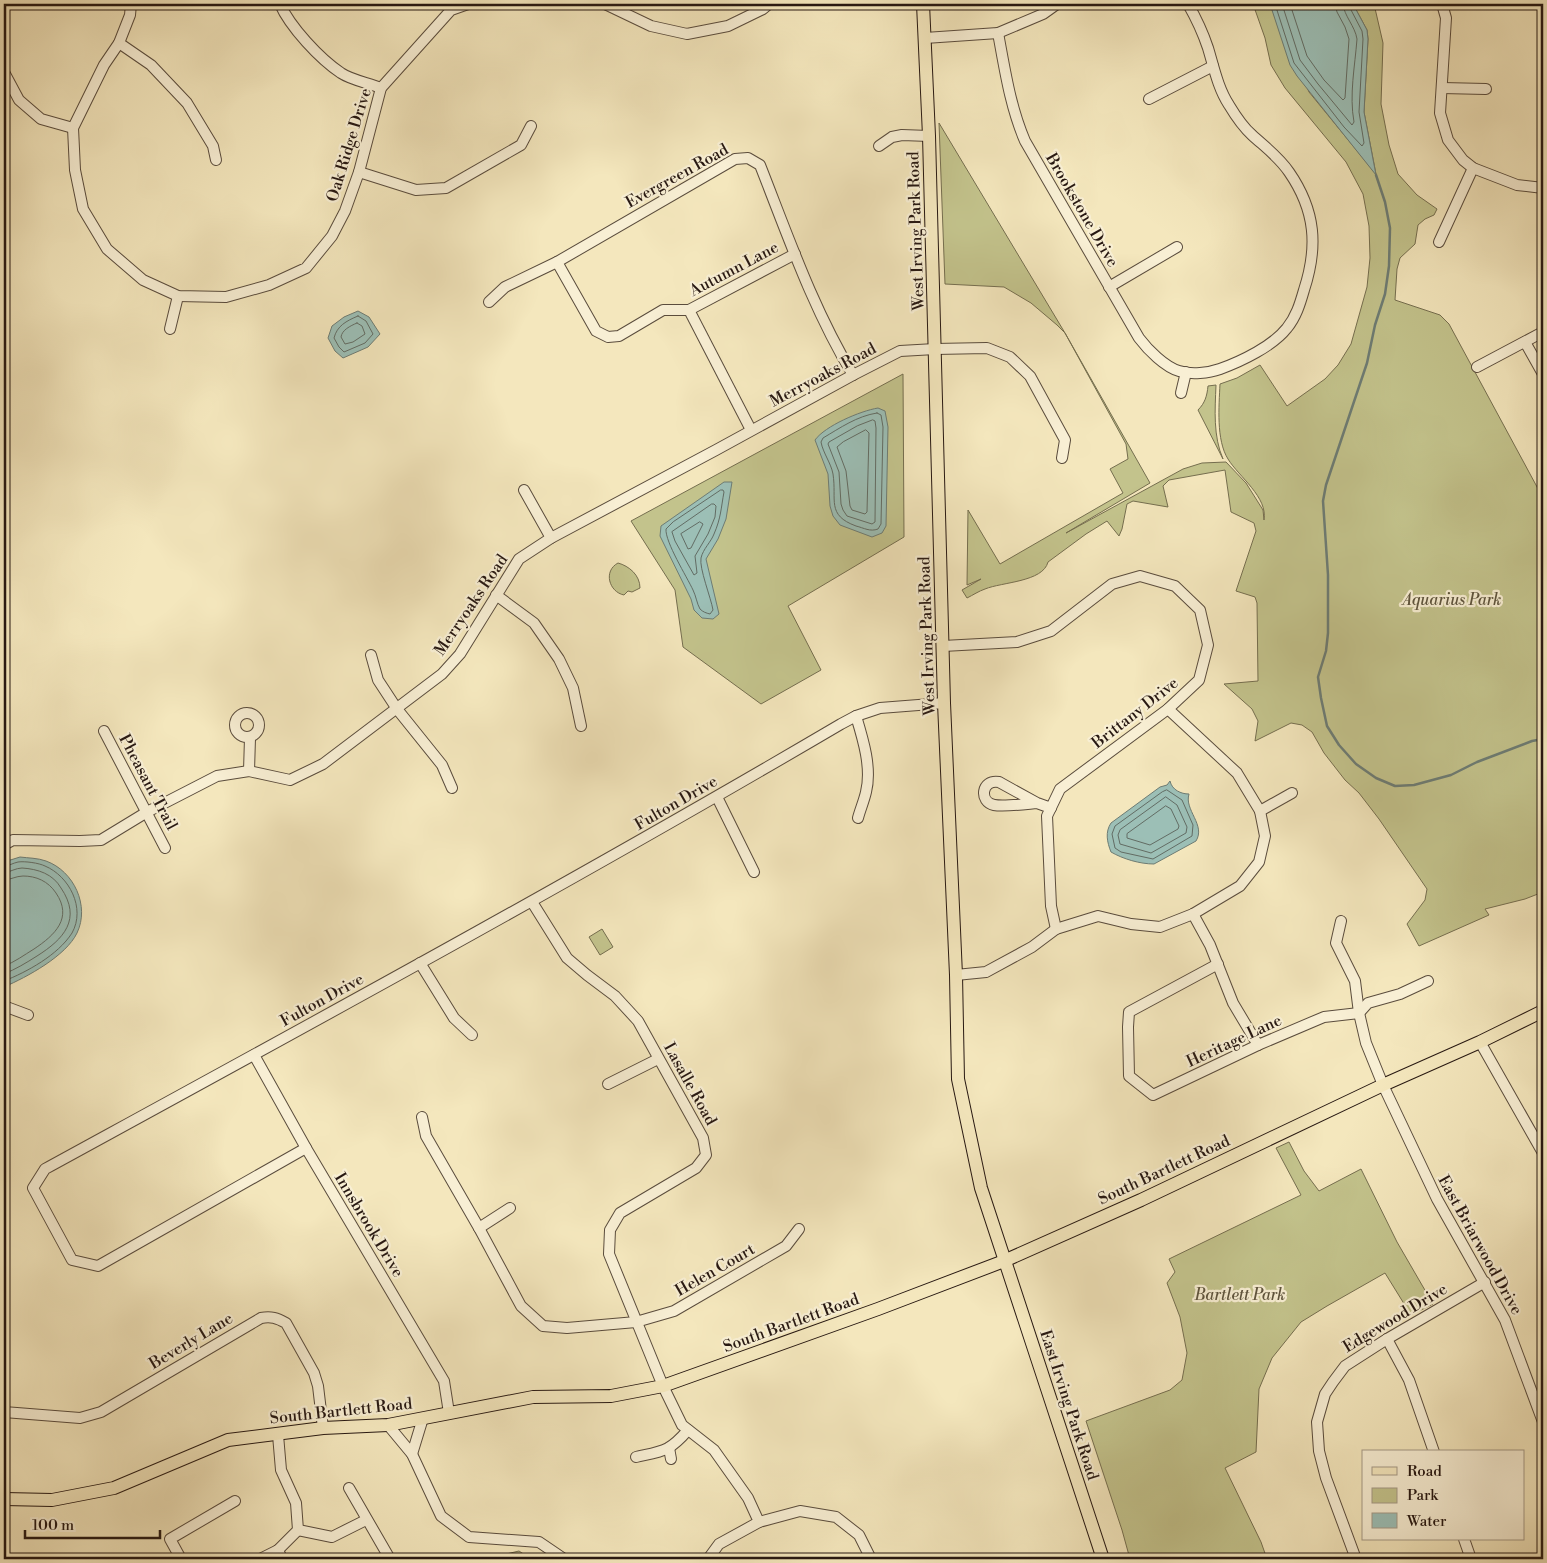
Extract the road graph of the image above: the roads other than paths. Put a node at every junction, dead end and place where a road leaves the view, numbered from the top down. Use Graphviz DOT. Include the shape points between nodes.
graph roads {
  1 [pos="131,4"];
  2 [pos="280,4"];
  3 [pos="468,4"];
  4 [pos="605,4"];
  5 [pos="769,4"];
  6 [pos="923,4"];
  7 [pos="1058,4"];
  8 [pos="1188,4"];
  9 [pos="1442,4"];
  10 [pos="449,7"];
  11 [pos="998,33"];
  12 [pos="925,38"];
  13 [pos="119,43"];
  14 [pos="1213,66"];
  15 [pos="4,72"];
  16 [pos="381,88"];
  17 [pos="1442,88"];
  18 [pos="1486,89"];
  19 [pos="1149,99"];
  20 [pos="531,126"];
  21 [pos="73,128"];
  22 [pos="929,136"];
  23 [pos="879,146"];
  24 [pos="216,160"];
  25 [pos="1473,168"];
  26 [pos="359,172"];
  27 [pos="1543,188"];
  28 [pos="1439,242"];
  29 [pos="1177,247"];
  30 [pos="795,254"];
  31 [pos="557,262"];
  32 [pos="1109,287"];
  33 [pos="178,296"];
  34 [pos="489,302"];
  35 [pos="689,310"];
  36 [pos="170,329"];
  37 [pos="1543,332"];
  38 [pos="1525,342"];
  39 [pos="935,349"];
  40 [pos="1477,367"];
  41 [pos="1186,372"];
  42 [pos="1543,374"];
  43 [pos="853,375"];
  44 [pos="1181,393"];
  45 [pos="751,430"];
  46 [pos="1062,458"];
  47 [pos="524,490"];
  48 [pos="551,538"];
  49 [pos="496,595"];
  50 [pos="943,646"];
  51 [pos="371,655"];
  52 [pos="944,702"];
  53 [pos="397,709"];
  54 [pos="1168,710"];
  55 [pos="856,716"];
  56 [pos="581,726"];
  57 [pos="104,731"];
  58 [pos="250,738"];
  59 [pos="249,771"];
  60 [pos="452,788"];
  61 [pos="1292,793"];
  62 [pos="718,796"];
  63 [pos="1037,803"];
  64 [pos="1051,808"];
  65 [pos="1260,811"];
  66 [pos="147,812"];
  67 [pos="858,818"];
  68 [pos="4,845"];
  69 [pos="165,848"];
  70 [pos="754,872"];
  71 [pos="532,902"];
  72 [pos="1193,914"];
  73 [pos="1341,921"];
  74 [pos="1056,929"];
  75 [pos="420,962"];
  76 [pos="1218,964"];
  77 [pos="956,975"];
  78 [pos="1428,981"];
  79 [pos="4,1006"];
  80 [pos="1543,1011"];
  81 [pos="1358,1013"];
  82 [pos="28,1015"];
  83 [pos="472,1035"];
  84 [pos="1480,1042"];
  85 [pos="1258,1045"];
  86 [pos="254,1055"];
  87 [pos="658,1059"];
  88 [pos="608,1084"];
  89 [pos="1383,1085"];
  90 [pos="422,1118"];
  91 [pos="306,1148"];
  92 [pos="1543,1153"];
  93 [pos="510,1208"];
  94 [pos="479,1228"];
  95 [pos="799,1229"];
  96 [pos="1004,1261"];
  97 [pos="1485,1282"];
  98 [pos="636,1322"];
  99 [pos="1387,1339"];
  100 [pos="663,1386"];
  101 [pos="4,1412"];
  102 [pos="449,1413"];
  103 [pos="423,1418"];
  104 [pos="1543,1422"];
  105 [pos="388,1425"];
  106 [pos="323,1428"];
  107 [pos="688,1430"];
  108 [pos="278,1434"];
  109 [pos="1433,1450"];
  110 [pos="412,1454"];
  111 [pos="642,1459"];
  112 [pos="349,1488"];
  113 [pos="4,1499"];
  114 [pos="236,1501"];
  115 [pos="366,1520"];
  116 [pos="759,1522"];
  117 [pos="298,1530"];
  118 [pos="1464,1540"];
  119 [pos="280,1555"];
  120 [pos="181,1559"];
  121 [pos="260,1559"];
  122 [pos="390,1559"];
  123 [pos="564,1559"];
  124 [pos="708,1559"];
  125 [pos="872,1559"];
  126 [pos="1102,1559"];
  127 [pos="1356,1559"];
  128 [pos="1471,1559"];
  1 -- 13 [label="street, Oak Ridge Drive"];
  2 -- 16 [label="street" via="310,46 342,74"];
  3 -- 10 [label="street, Oak Ridge Drive"];
  4 -- 5 [label="street" via="651,26 687,34 728,26"];
  6 -- 12 [label="main road, West Irving Park Road"];
  7 -- 11 [label="street"];
  8 -- 14 [label="street, Brookstone Drive"];
  9 -- 17 [label="street" via="1446,18"];
  10 -- 16 [label="street, Oak Ridge Drive"];
  11 -- 12 [label="street"];
  11 -- 32 [label="street, Brookstone Drive" via="1010,99 1022,134"];
  12 -- 22 [label="main road, West Irving Park Road"];
  13 -- 21 [label="street, Oak Ridge Drive" via="104,65"];
  13 -- 24 [label="street" via="151,65 187,103 213,146"];
  14 -- 19 [label="street"];
  14 -- 41 [label="street, Brookstone Drive" via="1218,84 1233,111 1250,134 1277,156 1290,173 1306,204 1314,235 1310,272 1299,308 1287,329 1245,358 1219,370"];
  15 -- 21 [label="street" via="19,100 42,119"];
  16 -- 26 [label="street, Oak Ridge Drive"];
  17 -- 18 [label="street"];
  17 -- 25 [label="street" via="1440,113 1448,140"];
  20 -- 26 [label="street" via="521,146 446,188 416,190"];
  21 -- 33 [label="street, Oak Ridge Drive" via="75,170 83,209 107,249 143,280"];
  22 -- 23 [label="street" via="892,137"];
  22 -- 39 [label="main road, West Irving Park Road"];
  25 -- 27 [label="street" via="1517,185"];
  25 -- 28 [label="street"];
  26 -- 33 [label="street, Oak Ridge Drive" via="332,236 306,268 269,285 226,297"];
  29 -- 32 [label="street"];
  30 -- 31 [label="street, Evergreen Road" via="760,164 748,158 734,159"];
  30 -- 35 [label="street, Autumn Lane"];
  30 -- 43 [label="street, Evergreen Road" via="835,345"];
  31 -- 34 [label="street, Evergreen Road" via="505,287"];
  31 -- 35 [label="street, Autumn Lane" via="596,331 608,337 619,336 663,310"];
  32 -- 41 [label="street, Brookstone Drive" via="1146,348 1173,368"];
  33 -- 36 [label="street"];
  35 -- 45 [label="street"];
  37 -- 38 [label="street"];
  38 -- 40 [label="street"];
  38 -- 42 [label="street"];
  39 -- 43 [label="street, Merryoaks Road" via="900,351"];
  39 -- 46 [label="street, Merryoaks Road" via="988,348 1010,357 1030,376 1065,440"];
  39 -- 50 [label="main road, West Irving Park Road"];
  41 -- 44 [label="street"];
  43 -- 45 [label="street, Merryoaks Road"];
  45 -- 48 [label="street, Merryoaks Road"];
  47 -- 48 [label="street"];
  48 -- 49 [label="street, Merryoaks Road" via="519,559"];
  49 -- 53 [label="street, Merryoaks Road" via="460,654 442,674"];
  49 -- 56 [label="street" via="534,624 559,659 573,688"];
  50 -- 52 [label="main road, West Irving Park Road"];
  50 -- 54 [label="street, Brittany Drive" via="1017,642 1051,631 1112,584 1140,576 1158,580 1180,589 1200,610 1208,645 1199,680"];
  51 -- 53 [label="street" via="378,680"];
  52 -- 55 [label="street, Fulton Drive" via="880,708"];
  52 -- 77 [label="main road, West Irving Park Road"];
  53 -- 59 [label="street, Merryoaks Road" via="322,764 290,780"];
  53 -- 60 [label="street" via="442,766"];
  54 -- 64 [label="street, Brittany Drive" via="1060,789"];
  54 -- 65 [label="street" via="1237,773"];
  55 -- 62 [label="street, Fulton Drive"];
  55 -- 67 [label="street" via="863,738 868,780"];
  57 -- 66 [label="street, Pheasant Trail"];
  58 -- 59 [label="street"];
  59 -- 66 [label="street, Merryoaks Road" via="217,776"];
  61 -- 65 [label="street"];
  62 -- 70 [label="street"];
  62 -- 71 [label="street, Fulton Drive"];
  63 -- 63 [label="street" via="999,782 990,782 984,792 987,801 994,805"];
  63 -- 64 [label="street"];
  64 -- 74 [label="street, Brittany Drive" via="1047,816 1050,906"];
  65 -- 72 [label="street" via="1265,836 1259,862 1240,886"];
  66 -- 68 [label="street, Merryoaks Road" via="101,840 13,840"];
  66 -- 69 [label="street, Pheasant Trail"];
  71 -- 75 [label="street, Fulton Drive"];
  71 -- 87 [label="street, Lasalle Road" via="566,958 615,996 638,1021"];
  72 -- 74 [label="street" via="1160,927 1098,916"];
  72 -- 76 [label="street"];
  73 -- 81 [label="street, East Briarwood Drive" via="1336,943 1355,981"];
  74 -- 77 [label="street" via="1032,947 986,972"];
  75 -- 83 [label="street" via="454,1018"];
  75 -- 86 [label="street, Fulton Drive"];
  76 -- 85 [label="street" via="1233,1004"];
  76 -- 85 [label="street, Heritage Lane" via="1129,1012 1130,1076 1153,1095"];
  77 -- 96 [label="main road, West Irving Park Road" via="958,1079 981,1188"];
  78 -- 81 [label="street" via="1400,994 1368,1003"];
  79 -- 82 [label="street"];
  80 -- 84 [label="main road, South Bartlett Road"];
  81 -- 85 [label="street, Heritage Lane" via="1324,1017"];
  81 -- 89 [label="street, East Briarwood Drive"];
  84 -- 89 [label="main road, South Bartlett Road"];
  84 -- 92 [label="street"];
  86 -- 91 [label="street, Innsbrook Drive"];
  86 -- 91 [label="street, Fulton Drive" via="45,1169 33,1188 67,1252 72,1260 98,1266"];
  87 -- 88 [label="street"];
  87 -- 98 [label="street, Lasalle Road" via="703,1138 706,1155 696,1168 620,1212 610,1230 609,1254"];
  89 -- 96 [label="main road, South Bartlett Road"];
  89 -- 97 [label="street, East Briarwood Drive" via="1437,1199"];
  90 -- 94 [label="street, Helen Court" via="426,1136"];
  91 -- 102 [label="street, Innsbrook Drive" via="444,1381"];
  93 -- 94 [label="street"];
  94 -- 98 [label="street, Helen Court" via="521,1306 543,1326 567,1328"];
  95 -- 98 [label="street, Helen Court" via="786,1246 674,1311"];
  96 -- 100 [label="main road, South Bartlett Road"];
  96 -- 126 [label="main road, East Irving Park Road"];
  97 -- 99 [label="street, Edgewood Drive"];
  97 -- 104 [label="street, East Briarwood Drive" via="1509,1328"];
  98 -- 100 [label="street, Lasalle Road"];
  99 -- 109 [label="street" via="1409,1380"];
  99 -- 127 [label="street, Edgewood Drive" via="1345,1366 1325,1394 1317,1422 1321,1464"];
  100 -- 102 [label="main road, South Bartlett Road" via="611,1396 533,1397"];
  100 -- 107 [label="street, Lasalle Road" via="682,1425"];
  101 -- 106 [label="street, Beverly Lane" via="80,1418 101,1412 261,1318 269,1317 286,1324 314,1373"];
  102 -- 103 [label="main road, South Bartlett Road"];
  103 -- 105 [label="main road, South Bartlett Road"];
  103 -- 110 [label="street"];
  105 -- 106 [label="main road, South Bartlett Road"];
  105 -- 110 [label="street"];
  106 -- 108 [label="main road, South Bartlett Road"];
  107 -- 111 [label="street" via="670,1454 664,1451"];
  107 -- 116 [label="street, Lasalle Road" via="714,1450 748,1498"];
  108 -- 113 [label="main road, South Bartlett Road" via="228,1440 114,1488 52,1500"];
  108 -- 117 [label="street" via="281,1470 296,1503"];
  110 -- 123 [label="street" via="441,1516 469,1537 539,1542"];
  112 -- 115 [label="street"];
  114 -- 120 [label="street" via="170,1538"];
  115 -- 117 [label="street" via="332,1537"];
  115 -- 122 [label="street"];
  116 -- 124 [label="street" via="719,1544"];
  116 -- 125 [label="street" via="800,1511 836,1517 858,1535"];
  117 -- 119 [label="street"];
  118 -- 128 [label="street"];
  119 -- 121 [label="street"];
}
